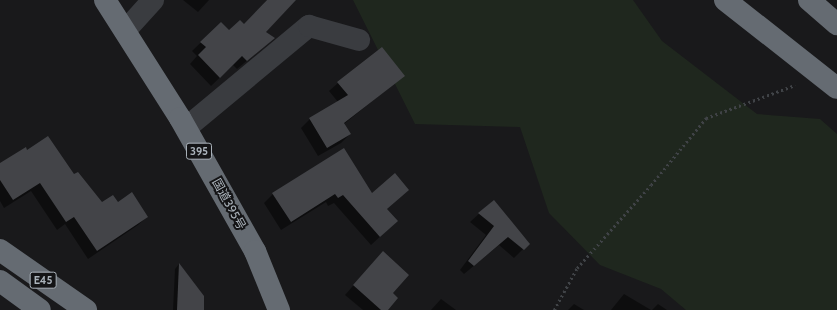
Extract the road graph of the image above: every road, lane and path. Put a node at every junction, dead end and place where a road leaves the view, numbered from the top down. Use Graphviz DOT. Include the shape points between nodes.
graph roads {
  1 [pos="105,0"];
  2 [pos="153,0"];
  3 [pos="725,0"];
  4 [pos="809,0"];
  5 [pos="837,24"];
  6 [pos="125,31"];
  7 [pos="359,40"];
  8 [pos="798,84"];
  9 [pos="837,88"];
  10 [pos="186,128"];
  11 [pos="0,250"];
  12 [pos="0,281"];
  13 [pos="40,310"];
  14 [pos="86,310"];
  15 [pos="279,310"];
  16 [pos="554,310"];
  1 -- 6 [label="highway, 国道395号 / 395"];
  2 -- 6 [label="street"];
  3 -- 9 [label="highway"];
  4 -- 5 [label="highway"];
  6 -- 10 [label="highway, 国道395号 / 395"];
  7 -- 10 [label="street" via="309,26"];
  8 -- 16 [label="path" via="706,118 577,268"];
  10 -- 15 [label="highway, 国道395号 / 395" via="255,251"];
  11 -- 14 [label="highway, E45"];
  12 -- 13 [label="highway, E45"];
}
